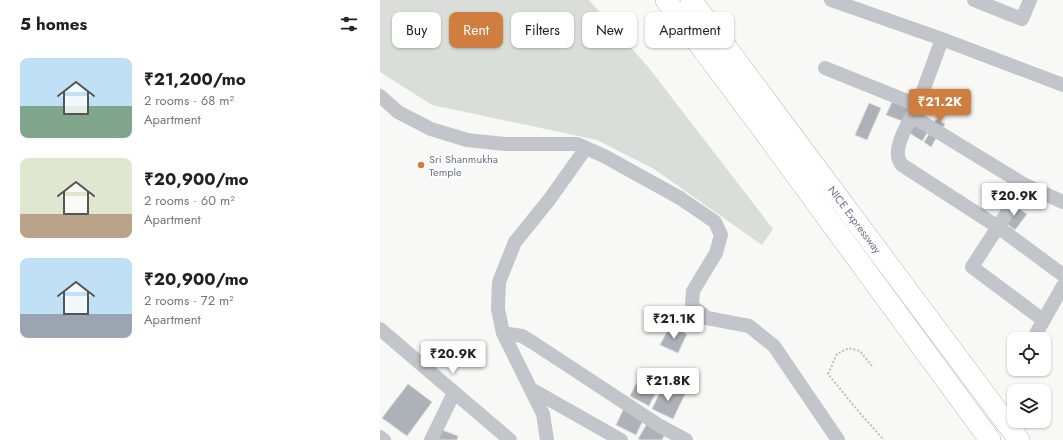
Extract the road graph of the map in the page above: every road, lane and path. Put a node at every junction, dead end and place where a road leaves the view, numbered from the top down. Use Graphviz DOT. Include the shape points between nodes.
graph roads {
  1 [pos="666,0"];
  2 [pos="691,0"];
  3 [pos="831,0"];
  4 [pos="974,0"];
  5 [pos="1030,0"];
  6 [pos="942,39"];
  7 [pos="824,68"];
  8 [pos="1063,85"];
  9 [pos="380,96"];
  10 [pos="915,110"];
  11 [pos="586,148"];
  12 [pos="1024,185"];
  13 [pos="1063,202"];
  14 [pos="998,227"];
  15 [pos="1063,275"];
  16 [pos="1063,286"];
  17 [pos="1043,320"];
  18 [pos="380,329"];
  19 [pos="1037,332"];
  20 [pos="503,334"];
  21 [pos="872,366"];
  22 [pos="531,389"];
  23 [pos="454,393"];
  24 [pos="380,437"];
  25 [pos="384,440"];
  26 [pos="431,440"];
  27 [pos="510,440"];
  28 [pos="547,440"];
  29 [pos="621,440"];
  30 [pos="686,440"];
  31 [pos="838,440"];
  32 [pos="884,440"];
  33 [pos="990,440"];
  34 [pos="1018,440"];
  1 -- 33 [label="highway, NICE Expressway"];
  2 -- 34 [label="highway, NICE Expressway"];
  3 -- 6 [label="street"];
  4 -- 5 [label="street" via="1022,18"];
  6 -- 8 [label="street"];
  6 -- 10 [label="street"];
  7 -- 10 [label="street"];
  9 -- 11 [label="street" via="398,112 431,129 467,140 506,144 577,144"];
  10 -- 12 [label="street"];
  10 -- 14 [label="street" via="903,133 898,161"];
  11 -- 20 [label="street" via="550,200 515,242 499,282 498,309"];
  11 -- 31 [label="street" via="680,198 715,222 721,235 716,253 693,291 692,306 707,318 749,326 774,346"];
  12 -- 13 [label="street"];
  12 -- 14 [label="street"];
  14 -- 15 [label="street"];
  14 -- 17 [label="street" via="972,267"];
  16 -- 17 [label="street"];
  17 -- 19 [label="street"];
  18 -- 23 [label="street"];
  20 -- 22 [label="street"];
  20 -- 30 [label="street" via="522,336 660,426"];
  21 -- 32 [label="path" via="860,352 849,348 837,354 828,374"];
  22 -- 28 [label="street" via="543,414"];
  22 -- 29 [label="street"];
  23 -- 26 [label="street"];
  23 -- 27 [label="street"];
  24 -- 25 [label="street"];
}
